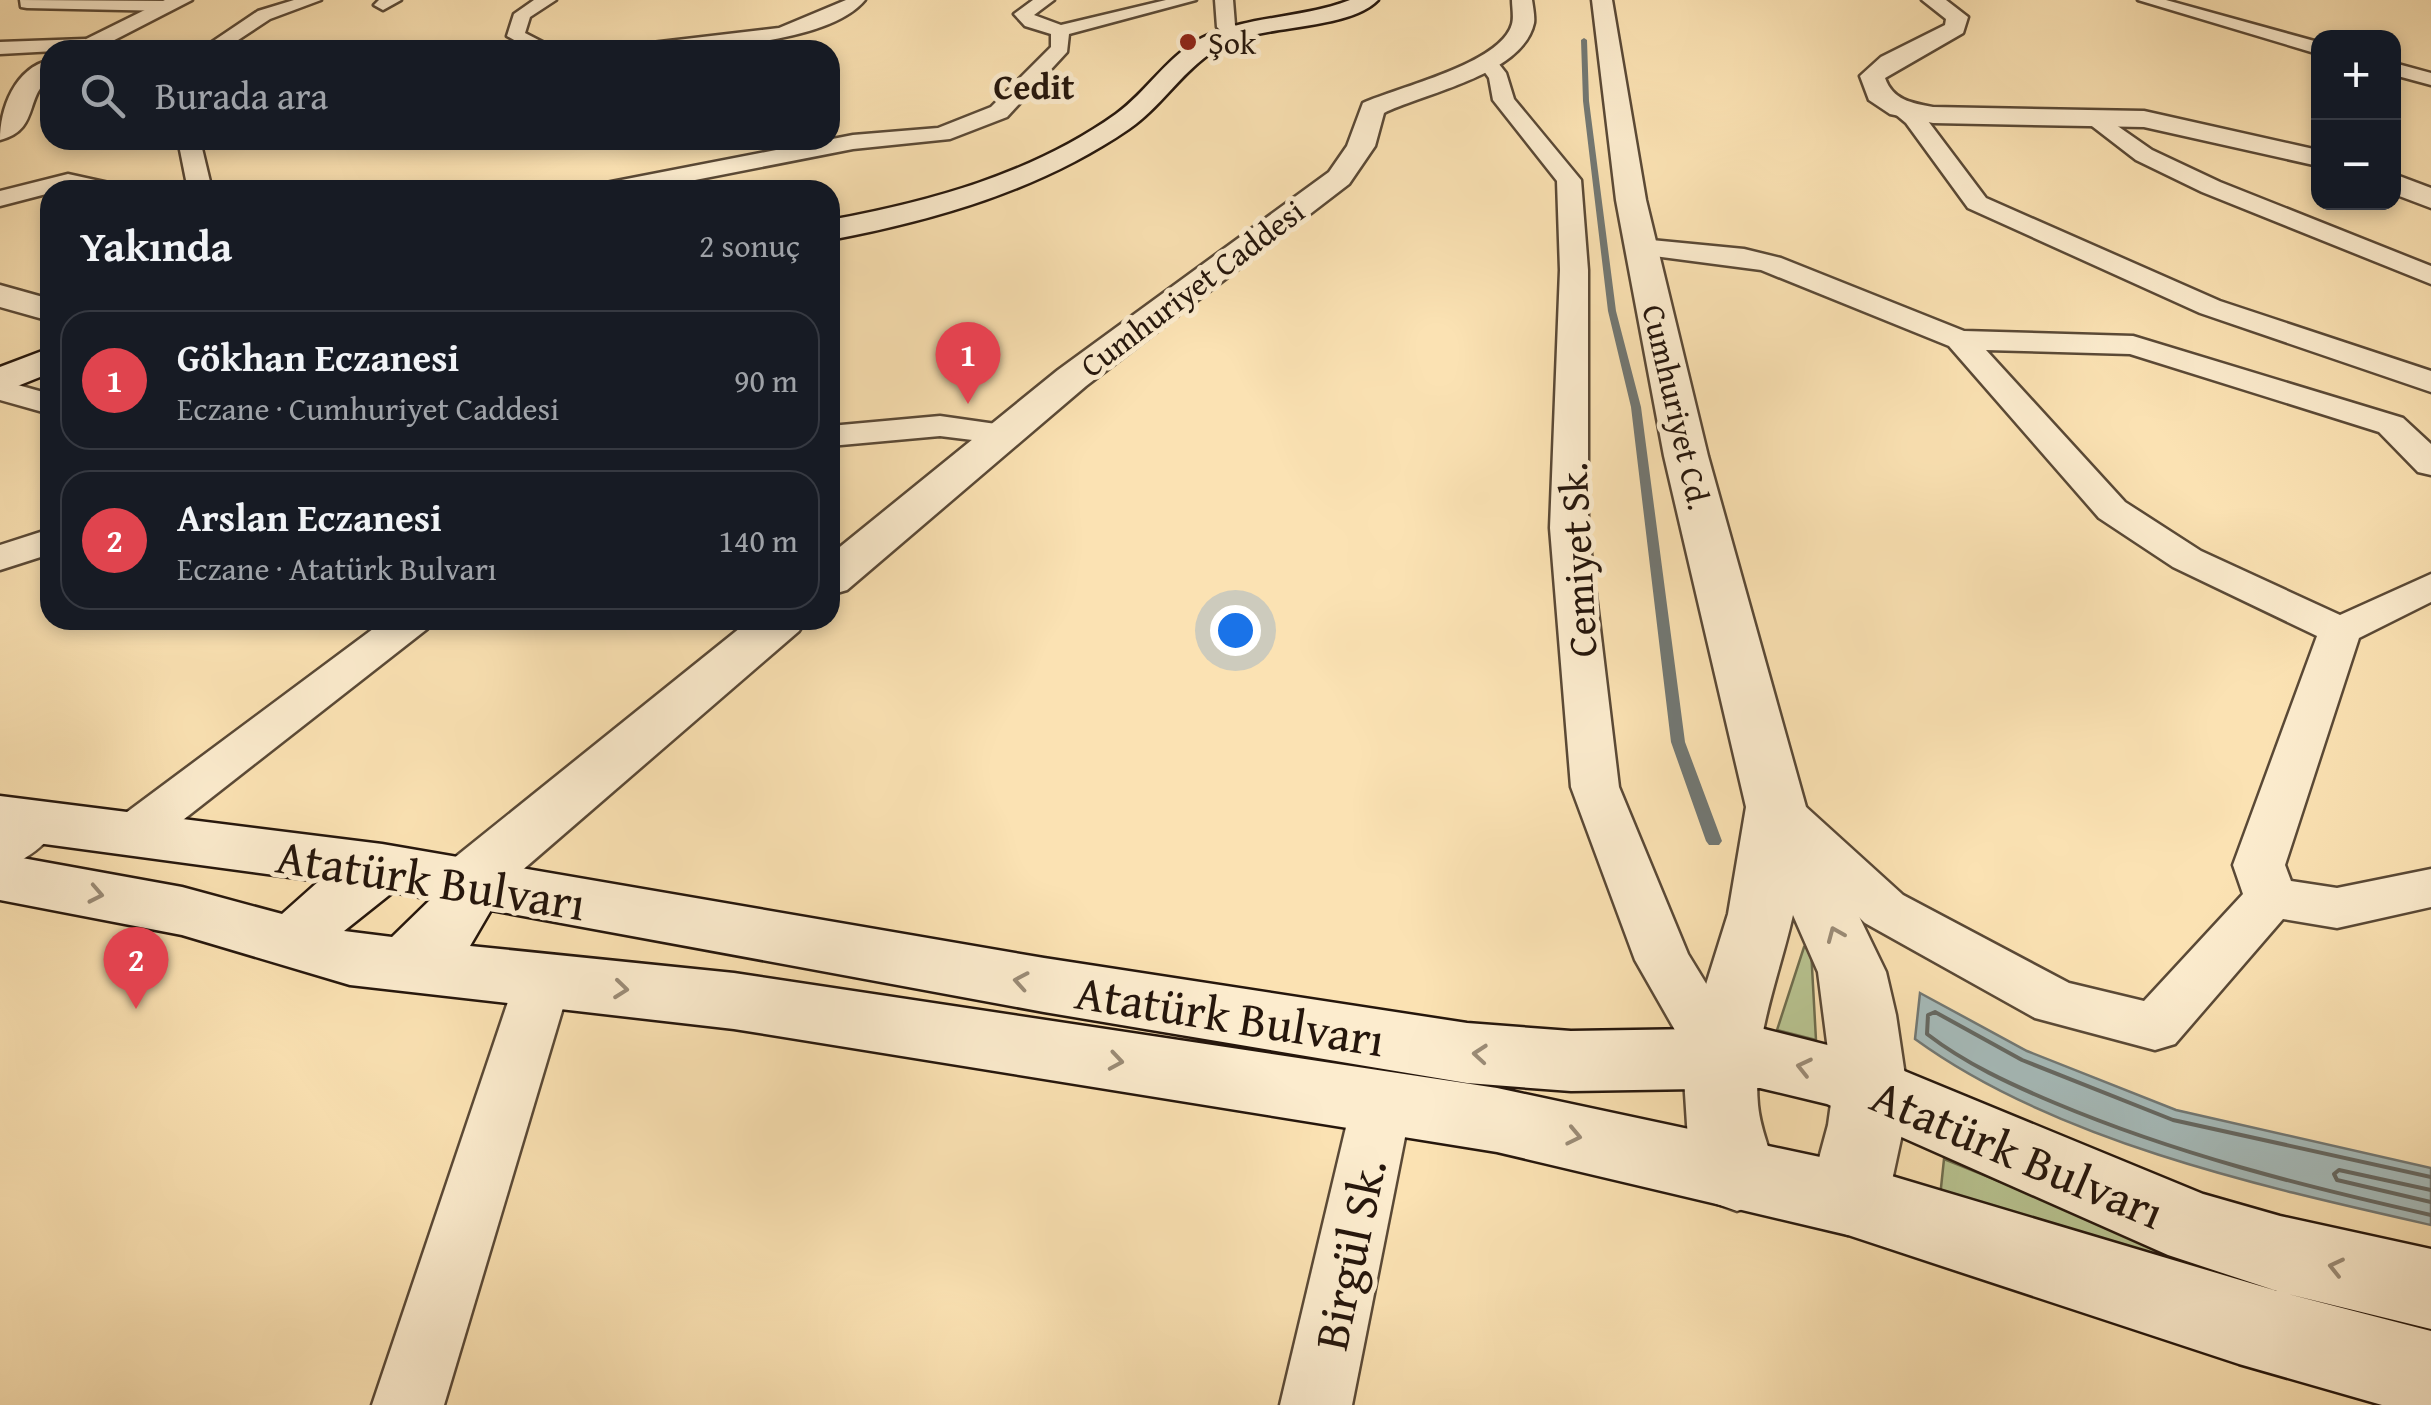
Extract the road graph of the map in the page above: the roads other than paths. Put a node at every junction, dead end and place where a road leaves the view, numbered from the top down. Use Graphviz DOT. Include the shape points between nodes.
graph roads {
  1 [pos="278,0"];
  2 [pos="312,0"];
  3 [pos="547,0"];
  4 [pos="1046,0"];
  5 [pos="1187,0"];
  6 [pos="1224,0"];
  7 [pos="1368,0"];
  8 [pos="1522,0"];
  9 [pos="1932,0"];
  10 [pos="2146,0"];
  11 [pos="1601,1"];
  12 [pos="176,3"];
  13 [pos="852,4"];
  14 [pos="23,8"];
  15 [pos="264,16"];
  16 [pos="140,19"];
  17 [pos="865,27"];
  18 [pos="1060,31"];
  19 [pos="1232,32"];
  20 [pos="97,40"];
  21 [pos="226,40"];
  22 [pos="521,40"];
  23 [pos="725,40"];
  24 [pos="2311,46"];
  25 [pos="0,48"];
  26 [pos="40,48"];
  27 [pos="1488,63"];
  28 [pos="2401,71"];
  29 [pos="40,74"];
  30 [pos="2431,79"];
  31 [pos="1899,108"];
  32 [pos="2096,118"];
  33 [pos="0,132"];
  34 [pos="841,140"];
  35 [pos="191,150"];
  36 [pos="794,150"];
  37 [pos="2311,156"];
  38 [pos="198,180"];
  39 [pos="653,180"];
  40 [pos="2401,187"];
  41 [pos="40,189"];
  42 [pos="2431,199"];
  43 [pos="0,200"];
  44 [pos="840,228"];
  45 [pos="1641,247"];
  46 [pos="2431,276"];
  47 [pos="0,296"];
  48 [pos="40,307"];
  49 [pos="1960,340"];
  50 [pos="40,361"];
  51 [pos="40,363"];
  52 [pos="0,374"];
  53 [pos="0,382"];
  54 [pos="2431,382"];
  55 [pos="0,390"];
  56 [pos="40,401"];
  57 [pos="2431,404"];
  58 [pos="2391,425"];
  59 [pos="1004,434"];
  60 [pos="840,435"];
  61 [pos="2431,464"];
  62 [pos="40,544"];
  63 [pos="0,558"];
  64 [pos="840,572"];
  65 [pos="2431,586"];
  66 [pos="399,630"];
  67 [pos="770,630"];
  68 [pos="2340,631"];
  69 [pos="1776,807"];
  70 [pos="133,833"];
  71 [pos="9,842"];
  72 [pos="382,867"];
  73 [pos="466,883"];
  74 [pos="2431,888"];
  75 [pos="2270,898"];
  76 [pos="296,942"];
  77 [pos="402,967"];
  78 [pos="543,981"];
  79 [pos="1720,1057"];
  80 [pos="1870,1088"];
  81 [pos="1382,1102"];
  82 [pos="1737,1176"];
  83 [pos="1848,1199"];
  84 [pos="2431,1289"];
  85 [pos="2431,1376"];
  86 [pos="2352,1378"];
  87 [pos="408,1405"];
  88 [pos="1316,1405"];
  1 -- 15 [label="street" via="261,8"];
  2 -- 15 [label="street"];
  3 -- 22 [label="street" via="519,16"];
  4 -- 18 [label="street" via="1023,14"];
  5 -- 18 [label="street"];
  6 -- 19 [label="street"];
  7 -- 19 [label="street"];
  8 -- 27 [label="street, Cumhuriyet Caddesi" via="1516,35"];
  9 -- 31 [label="street" via="1958,17 1955,28 1872,76 1878,95"];
  10 -- 24 [label="street"];
  11 -- 45 [label="street, Cumhuriyet Cd."];
  12 -- 14 [label="street"];
  12 -- 16 [label="street"];
  13 -- 17 [label="street"];
  13 -- 23 [label="street" via="782,33"];
  14 -- 16 [label="street"];
  15 -- 21 [label="street"];
  16 -- 20 [label="street"];
  18 -- 34 [label="street" via="1060,48 999,112 942,134"];
  19 -- 44 [label="street" via="1202,46 1125,120 1055,163 961,198"];
  25 -- 26 [label="street"];
  27 -- 59 [label="street, Cumhuriyet Caddesi" via="1372,109 1361,146 1339,178"];
  27 -- 79 [label="street, Cemiyet Sk." via="1504,100 1569,180 1574,270 1568,528 1595,787 1663,960"];
  28 -- 30 [label="street"];
  29 -- 33 [label="street" via="13,124"];
  31 -- 32 [label="street" via="1933,115"];
  31 -- 54 [label="street" via="1914,118 1976,203 2210,306"];
  32 -- 37 [label="street" via="2193,126"];
  32 -- 46 [label="street" via="2144,155 2211,187"];
  35 -- 38 [label="street"];
  36 -- 39 [label="street"];
  40 -- 42 [label="street"];
  41 -- 43 [label="street"];
  45 -- 49 [label="street" via="1771,264"];
  45 -- 69 [label="street, Cumhuriyet Cd." via="1686,456"];
  47 -- 48 [label="street"];
  49 -- 58 [label="street" via="2132,345"];
  49 -- 68 [label="street" via="2112,510 2186,559"];
  50 -- 52 [label="street"];
  51 -- 53 [label="street"];
  55 -- 56 [label="street"];
  57 -- 58 [label="street"];
  58 -- 61 [label="street"];
  59 -- 60 [label="street" via="940,426"];
  59 -- 64 [label="street, Cumhuriyet Caddesi"];
  62 -- 63 [label="street"];
  65 -- 68 [label="street"];
  66 -- 70 [label="street"];
  67 -- 73 [label="street"];
  68 -- 75 [label="street" via="2258,865"];
  69 -- 75 [label="street" via="1884,909 2055,1002 2155,1027"];
  69 -- 79 [label="street" via="1758,925"];
  80 -- 69 [label="street, one-way" via="1852,972"];
  70 -- 71 [label="street, Atatürk Bulvarı"];
  70 -- 72 [label="street, Atatürk Bulvarı"];
  71 -- 76 [label="street, Atatürk Bulvarı, one-way" via="182,910"];
  72 -- 73 [label="street, Atatürk Bulvarı"];
  72 -- 76 [label="street"];
  73 -- 77 [label="street" via="465,902 451,923"];
  79 -- 73 [label="street, Atatürk Bulvarı, one-way" via="1571,1061 1468,1053"];
  74 -- 75 [label="street" via="2337,908"];
  76 -- 77 [label="street, Atatürk Bulvarı"];
  77 -- 78 [label="street, Atatürk Bulvarı"];
  78 -- 81 [label="street, Atatürk Bulvarı, one-way" via="734,1002"];
  78 -- 87 [label="street"];
  80 -- 79 [label="street, Atatürk Bulvarı, one-way" via="1804,1067"];
  79 -- 82 [label="street" via="1719,1118"];
  80 -- 83 [label="street"];
  84 -- 80 [label="street, Atatürk Bulvarı, one-way" via="2196,1229"];
  81 -- 82 [label="street, Atatürk Bulvarı, one-way" via="1516,1124"];
  81 -- 88 [label="street, Birgül Sk."];
  82 -- 83 [label="street, Atatürk Bulvarı"];
  83 -- 86 [label="street, Atatürk Bulvarı" via="2239,1323"];
  85 -- 86 [label="street, Atatürk Bulvarı"];
}
